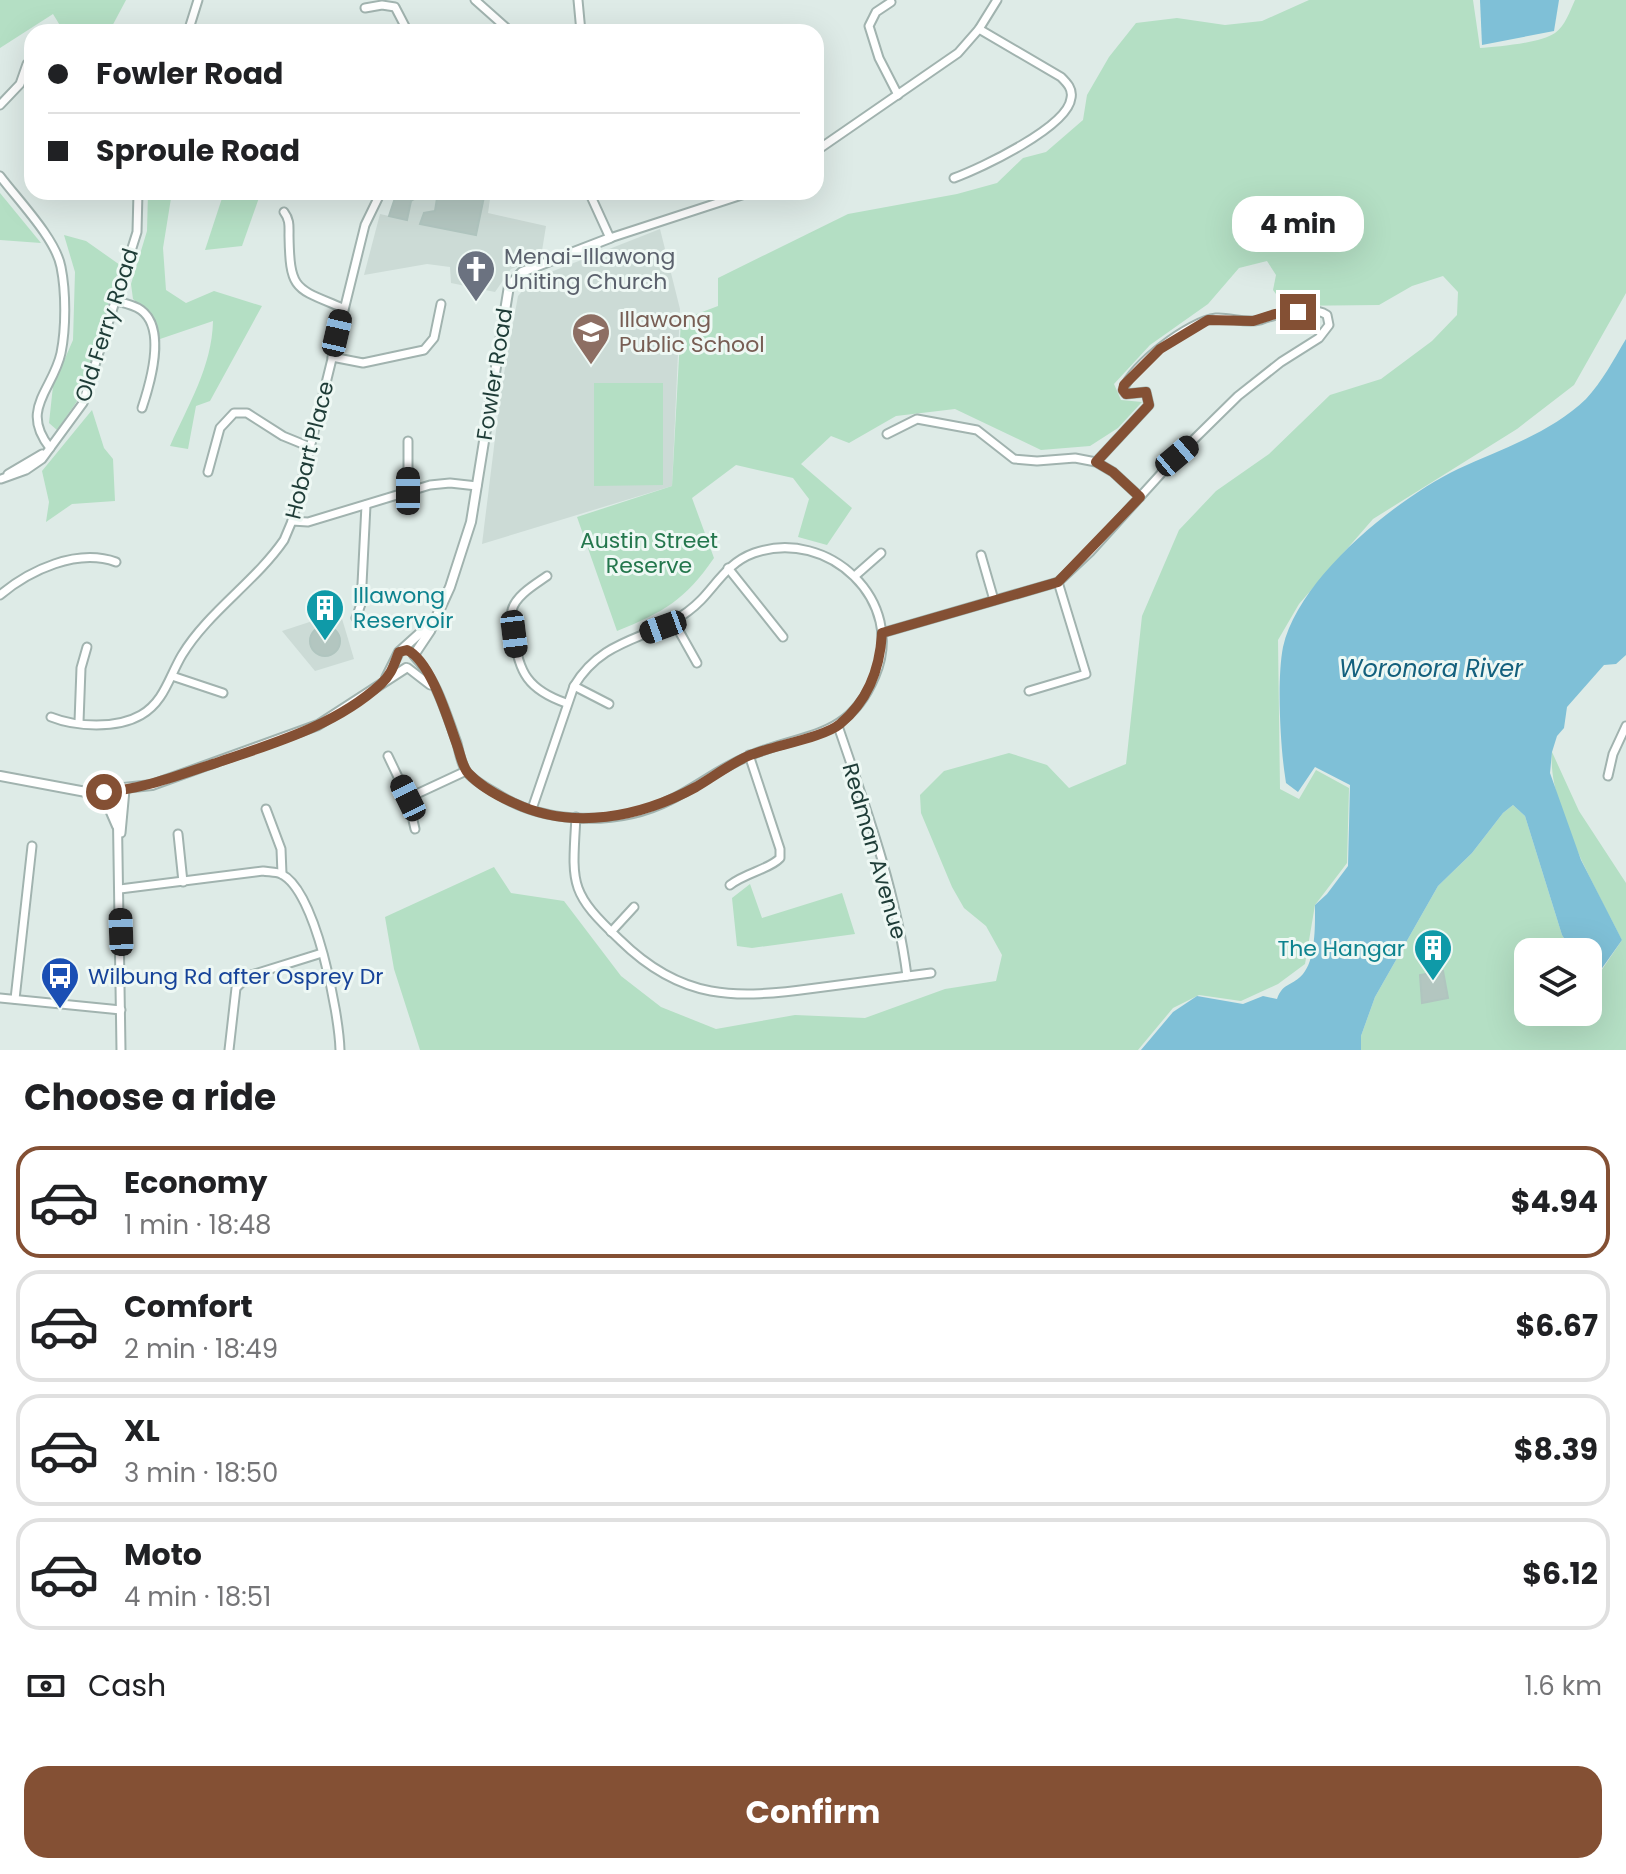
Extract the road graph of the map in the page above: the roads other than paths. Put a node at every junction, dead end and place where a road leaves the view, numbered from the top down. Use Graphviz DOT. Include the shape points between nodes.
graph roads {
  1 [pos="198,0"];
  2 [pos="475,0"];
  3 [pos="578,0"];
  4 [pos="997,0"];
  5 [pos="891,2"];
  6 [pos="365,8"];
  7 [pos="190,24"];
  8 [pos="404,24"];
  9 [pos="502,24"];
  10 [pos="580,24"];
  11 [pos="979,29"];
  12 [pos="24,73"];
  13 [pos="898,95"];
  14 [pos="0,105"];
  15 [pos="824,146"];
  16 [pos="0,176"];
  17 [pos="954,178"];
  18 [pos="138,200"];
  19 [pos="377,200"];
  20 [pos="593,200"];
  21 [pos="726,200"];
  22 [pos="284,212"];
  23 [pos="610,238"];
  24 [pos="116,301"];
  25 [pos="441,304"];
  26 [pos="343,308"];
  27 [pos="332,357"];
  28 [pos="142,408"];
  29 [pos="887,434"];
  30 [pos="408,441"];
  31 [pos="310,447"];
  32 [pos="50,448"];
  33 [pos="1096,462"];
  34 [pos="208,472"];
  35 [pos="0,479"];
  36 [pos="477,486"];
  37 [pos="408,491"];
  38 [pos="1140,497"];
  39 [pos="366,505"];
  40 [pos="292,521"];
  41 [pos="881,553"];
  42 [pos="981,555"];
  43 [pos="116,562"];
  44 [pos="728,568"];
  45 [pos="856,575"];
  46 [pos="547,576"];
  47 [pos="1058,582"];
  48 [pos="0,595"];
  49 [pos="994,600"];
  50 [pos="356,618"];
  51 [pos="433,621"];
  52 [pos="674,622"];
  53 [pos="882,633"];
  54 [pos="783,637"];
  55 [pos="87,647"];
  56 [pos="403,650"];
  57 [pos="414,656"];
  58 [pos="396,659"];
  59 [pos="697,663"];
  60 [pos="407,668"];
  61 [pos="172,676"];
  62 [pos="384,682"];
  63 [pos="574,686"];
  64 [pos="435,689"];
  65 [pos="1029,691"];
  66 [pos="223,693"];
  67 [pos="566,703"];
  68 [pos="609,704"];
  69 [pos="51,717"];
  70 [pos="79,722"];
  71 [pos="838,726"];
  72 [pos="1626,726"];
  73 [pos="749,755"];
  74 [pos="388,756"];
  75 [pos="466,771"];
  76 [pos="0,776"];
  77 [pos="1608,776"];
  78 [pos="121,791"];
  79 [pos="86,792"];
  80 [pos="408,798"];
  81 [pos="266,809"];
  82 [pos="532,809"];
  83 [pos="576,817"];
  84 [pos="415,829"];
  85 [pos="118,830"];
  86 [pos="178,834"];
  87 [pos="32,846"];
  88 [pos="282,874"];
  89 [pos="183,882"];
  90 [pos="730,885"];
  91 [pos="120,889"];
  92 [pos="634,907"];
  93 [pos="611,932"];
  94 [pos="322,953"];
  95 [pos="931,973"];
  96 [pos="907,976"];
  97 [pos="0,998"];
  98 [pos="15,999"];
  99 [pos="121,1010"];
  100 [pos="121,1050"];
  101 [pos="229,1050"];
  102 [pos="340,1050"];
  1 -- 7 [label="street"];
  2 -- 9 [label="street"];
  3 -- 10 [label="street"];
  4 -- 11 [label="street"];
  5 -- 13 [label="street" via="876,12 869,26"];
  6 -- 8 [label="street" via="395,7"];
  11 -- 13 [label="street" via="958,53"];
  11 -- 17 [label="street" via="1061,77 1071,100 1063,116 1043,130"];
  12 -- 14 [label="street"];
  13 -- 15 [label="street"];
  16 -- 32 [label="street" via="61,267 61,351 37,418 38,431"];
  18 -- 24 [label="street, Old Ferry Road" via="137,232"];
  19 -- 26 [label="street, Hobart Place" via="365,225"];
  20 -- 23 [label="street"];
  21 -- 23 [label="street, Fowler Road"];
  22 -- 26 [label="street" via="295,283 303,292"];
  23 -- 36 [label="street, Fowler Road" via="525,271 510,282"];
  24 -- 28 [label="street" via="142,310 154,340 152,379"];
  24 -- 32 [label="street, Old Ferry Road" via="83,403"];
  25 -- 27 [label="street" via="434,338 424,350 363,363"];
  26 -- 27 [label="street, Hobart Place"];
  27 -- 31 [label="street, Hobart Place"];
  29 -- 33 [label="street" via="917,419 947,422 977,430 1014,459"];
  30 -- 37 [label="street"];
  31 -- 34 [label="street" via="247,413 234,413 220,428"];
  31 -- 40 [label="street, Hobart Place"];
  32 -- 35 [label="street, Old Ferry Road" via="33,467"];
  33 -- 38 [label="street"];
  33 -- 38 [label="street" via="1149,405 1146,392 1126,394 1124,385 1160,349 1195,326 1216,318 1253,321 1310,311 1327,315 1329,325 1319,338 1238,396"];
  36 -- 37 [label="street" via="443,483"];
  36 -- 51 [label="street, Fowler Road" via="463,552"];
  37 -- 39 [label="street"];
  38 -- 47 [label="street"];
  39 -- 40 [label="street" via="308,522"];
  39 -- 50 [label="street"];
  40 -- 61 [label="street, Hobart Place" via="281,544 185,651"];
  41 -- 45 [label="street"];
  42 -- 49 [label="street"];
  43 -- 48 [label="street" via="88,557 61,563"];
  44 -- 45 [label="street" via="769,549 803,548"];
  44 -- 52 [label="street"];
  44 -- 54 [label="street"];
  45 -- 53 [label="street" via="872,600"];
  46 -- 67 [label="street" via="511,611 517,657 528,681"];
  47 -- 49 [label="street"];
  47 -- 65 [label="street" via="1086,674"];
  49 -- 53 [label="street"];
  51 -- 56 [label="street, Fowler Road"];
  51 -- 57 [label="street, Fowler Road"];
  52 -- 59 [label="street"];
  52 -- 63 [label="street" via="605,651"];
  53 -- 71 [label="street" via="876,673 861,701"];
  55 -- 70 [label="street"];
  56 -- 57 [label="street"];
  56 -- 58 [label="street"];
  57 -- 60 [label="street"];
  57 -- 64 [label="street"];
  58 -- 60 [label="street"];
  58 -- 62 [label="street"];
  60 -- 62 [label="street"];
  60 -- 64 [label="street"];
  61 -- 66 [label="street"];
  61 -- 70 [label="street, Hobart Place" via="158,701 136,718 112,724"];
  62 -- 78 [label="street" via="337,715 297,734 168,780"];
  63 -- 67 [label="street"];
  63 -- 68 [label="street"];
  64 -- 75 [label="street"];
  67 -- 82 [label="street"];
  69 -- 70 [label="street, Hobart Place"];
  71 -- 73 [label="street"];
  71 -- 96 [label="street, Redman Avenue" via="891,893"];
  72 -- 77 [label="street"];
  73 -- 83 [label="street" via="666,802 610,817"];
  73 -- 90 [label="street" via="780,858"];
  74 -- 80 [label="street"];
  75 -- 80 [label="street"];
  75 -- 82 [label="street" via="497,794"];
  76 -- 79 [label="street"];
  78 -- 79 [label="street"];
  78 -- 85 [label="street"];
  79 -- 85 [label="street" via="107,803"];
  80 -- 84 [label="street"];
  81 -- 88 [label="street" via="281,849"];
  82 -- 83 [label="street"];
  83 -- 93 [label="street" via="576,889"];
  85 -- 91 [label="street"];
  86 -- 89 [label="street"];
  87 -- 98 [label="street"];
  88 -- 89 [label="street" via="263,871"];
  88 -- 94 [label="street" via="307,906"];
  89 -- 91 [label="street"];
  91 -- 99 [label="street"];
  92 -- 93 [label="street"];
  93 -- 96 [label="street" via="668,978 716,994 766,995"];
  94 -- 101 [label="street" via="248,976 236,988"];
  94 -- 102 [label="street"];
  95 -- 96 [label="street"];
  97 -- 98 [label="street"];
  98 -- 99 [label="street"];
  99 -- 100 [label="street"];
}
